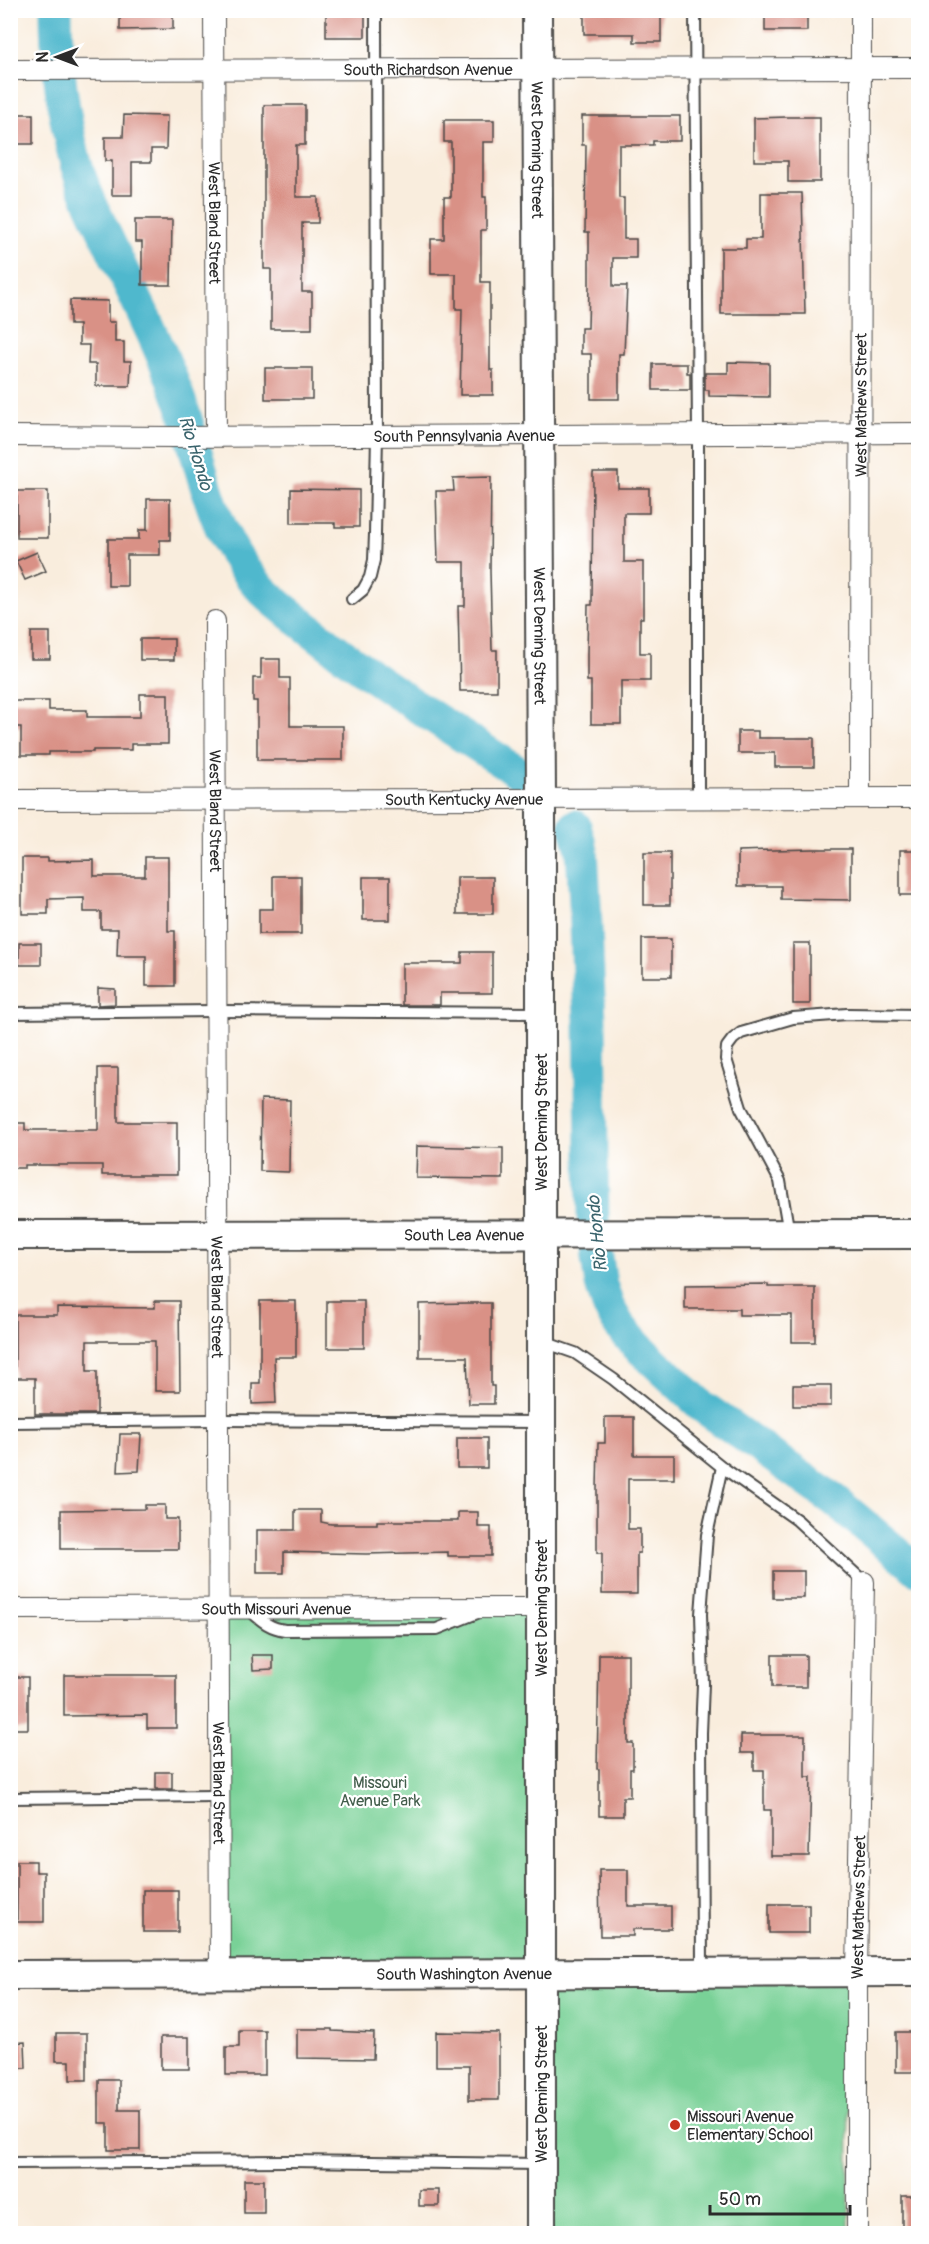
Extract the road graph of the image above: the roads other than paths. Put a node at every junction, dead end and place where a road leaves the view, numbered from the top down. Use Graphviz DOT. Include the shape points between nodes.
graph roads {
  1 [pos="214,10"];
  2 [pos="376,10"];
  3 [pos="537,10"];
  4 [pos="695,10"];
  5 [pos="861,10"];
  6 [pos="861,68"];
  7 [pos="918,68"];
  8 [pos="214,69"];
  9 [pos="378,69"];
  10 [pos="537,69"];
  11 [pos="695,69"];
  12 [pos="10,70"];
  13 [pos="918,433"];
  14 [pos="538,434"];
  15 [pos="698,434"];
  16 [pos="861,434"];
  17 [pos="377,435"];
  18 [pos="10,436"];
  19 [pos="216,436"];
  20 [pos="352,599"];
  21 [pos="215,621"];
  22 [pos="860,798"];
  23 [pos="918,798"];
  24 [pos="541,799"];
  25 [pos="698,799"];
  26 [pos="10,800"];
  27 [pos="215,800"];
  28 [pos="216,1011"];
  29 [pos="10,1013"];
  30 [pos="541,1013"];
  31 [pos="918,1015"];
  32 [pos="541,1233"];
  33 [pos="217,1234"];
  34 [pos="789,1234"];
  35 [pos="918,1234"];
  36 [pos="10,1235"];
  37 [pos="541,1341"];
  38 [pos="218,1420"];
  39 [pos="10,1422"];
  40 [pos="541,1422"];
  41 [pos="722,1467"];
  42 [pos="864,1582"];
  43 [pos="219,1608"];
  44 [pos="541,1608"];
  45 [pos="10,1609"];
  46 [pos="219,1796"];
  47 [pos="10,1798"];
  48 [pos="857,1972"];
  49 [pos="918,1972"];
  50 [pos="702,1973"];
  51 [pos="220,1974"];
  52 [pos="541,1974"];
  53 [pos="10,1975"];
  54 [pos="10,2163"];
  55 [pos="541,2164"];
  56 [pos="541,2234"];
  57 [pos="857,2234"];
  1 -- 8 [label="street, West Bland Street"];
  2 -- 9 [label="lane"];
  3 -- 10 [label="street, West Deming Street"];
  4 -- 11 [label="lane"];
  5 -- 6 [label="street, West Mathews Street"];
  6 -- 7 [label="street, South Richardson Avenue"];
  6 -- 11 [label="street, South Richardson Avenue"];
  6 -- 16 [label="street, West Mathews Street"];
  8 -- 9 [label="street, South Richardson Avenue"];
  8 -- 12 [label="street, South Richardson Avenue"];
  8 -- 19 [label="street, West Bland Street"];
  9 -- 10 [label="street, South Richardson Avenue"];
  9 -- 17 [label="lane"];
  10 -- 11 [label="street, South Richardson Avenue"];
  10 -- 14 [label="street, West Deming Street"];
  11 -- 15 [label="lane"];
  13 -- 16 [label="street, South Pennsylvania Avenue"];
  14 -- 15 [label="street, South Pennsylvania Avenue"];
  14 -- 17 [label="street, South Pennsylvania Avenue"];
  14 -- 24 [label="street, West Deming Street"];
  15 -- 16 [label="street, South Pennsylvania Avenue"];
  15 -- 25 [label="lane"];
  16 -- 22 [label="street, West Mathews Street"];
  17 -- 19 [label="street, South Pennsylvania Avenue"];
  17 -- 20 [label="lane" via="374,560 367,584"];
  18 -- 19 [label="street, South Pennsylvania Avenue"];
  21 -- 27 [label="street, West Bland Street"];
  22 -- 23 [label="street, South Kentucky Avenue"];
  22 -- 25 [label="street, South Kentucky Avenue"];
  24 -- 25 [label="street, South Kentucky Avenue"];
  24 -- 27 [label="street, South Kentucky Avenue"];
  24 -- 30 [label="street, West Deming Street"];
  26 -- 27 [label="street, South Kentucky Avenue"];
  27 -- 28 [label="street, West Bland Street"];
  28 -- 29 [label="lane"];
  28 -- 30 [label="lane"];
  28 -- 33 [label="street, West Bland Street"];
  30 -- 32 [label="street, West Deming Street"];
  31 -- 34 [label="lane" via="792,1018 741,1033 727,1047 726,1059 741,1108 780,1181"];
  32 -- 33 [label="street, South Lea Avenue"];
  32 -- 34 [label="street, South Lea Avenue"];
  32 -- 37 [label="street, West Deming Street"];
  33 -- 36 [label="street, South Lea Avenue"];
  33 -- 38 [label="street, West Bland Street"];
  34 -- 35 [label="street, South Lea Avenue"];
  37 -- 40 [label="street, West Deming Street"];
  37 -- 41 [label="lane" via="575,1353 594,1366"];
  38 -- 39 [label="lane"];
  38 -- 40 [label="lane"];
  38 -- 43 [label="street, West Bland Street"];
  40 -- 44 [label="street, West Deming Street"];
  41 -- 42 [label="lane" via="797,1520"];
  41 -- 50 [label="lane" via="707,1535 701,1614"];
  42 -- 48 [label="street, West Mathews Street"];
  43 -- 44 [label="street, South Missouri Avenue"];
  43 -- 45 [label="street, South Missouri Avenue"];
  43 -- 46 [label="street, West Bland Street"];
  44 -- 52 [label="street, West Deming Street"];
  46 -- 47 [label="lane"];
  46 -- 51 [label="street, West Bland Street"];
  48 -- 49 [label="street, South Washington Avenue"];
  48 -- 50 [label="street, South Washington Avenue"];
  48 -- 57 [label="street, West Mathews Street"];
  50 -- 52 [label="street, South Washington Avenue"];
  51 -- 52 [label="street, South Washington Avenue"];
  51 -- 53 [label="street, South Washington Avenue"];
  52 -- 55 [label="street, West Deming Street"];
  54 -- 55 [label="lane"];
  55 -- 56 [label="street, West Deming Street"];
}
